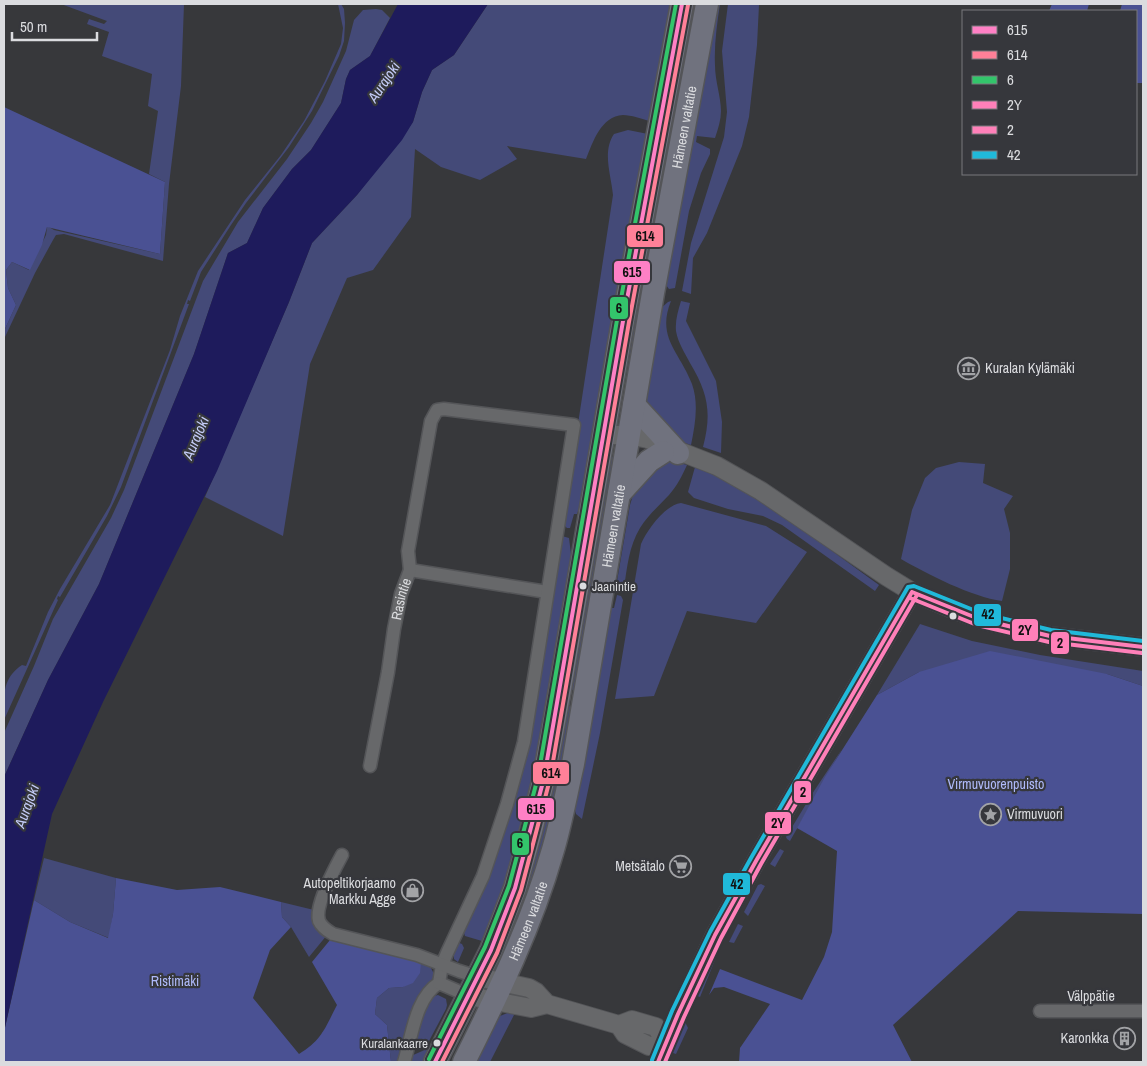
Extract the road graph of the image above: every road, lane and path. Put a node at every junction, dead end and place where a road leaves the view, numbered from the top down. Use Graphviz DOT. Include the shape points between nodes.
graph roads {
  1 [pos="682,4"];
  2 [pos="707,4"];
  3 [pos="634,405"];
  4 [pos="604,435"];
  5 [pos="628,440"];
  6 [pos="670,452"];
  7 [pos="620,494"];
  8 [pos="410,570"];
  9 [pos="547,592"];
  10 [pos="912,592"];
  11 [pos="1143,647"];
  12 [pos="370,766"];
  13 [pos="342,855"];
  14 [pos="442,964"];
  15 [pos="439,983"];
  16 [pos="473,986"];
  17 [pos="499,991"];
  18 [pos="1040,1011"];
  19 [pos="1143,1011"];
  20 [pos="662,1052"];
  21 [pos="404,1062"];
  22 [pos="435,1062"];
  23 [pos="464,1062"];
  1 -- 4 [label="highway, Hämeen valtatie"];
  2 -- 3 [label="highway, Hämeen valtatie"];
  3 -- 5 [label="highway, Hämeen valtatie"];
  3 -- 6 [label="highway"];
  4 -- 5 [label="street"];
  4 -- 16 [label="highway, Hämeen valtatie" via="536,813 515,888"];
  5 -- 6 [label="street"];
  5 -- 7 [label="highway, Hämeen valtatie"];
  6 -- 7 [label="highway" via="649,461"];
  6 -- 10 [label="street" via="717,466 741,479"];
  7 -- 17 [label="highway, Hämeen valtatie" via="573,764 554,845 540,892"];
  8 -- 9 [label="street"];
  8 -- 9 [label="street, Rasintie" via="408,551 431,421 437,410 574,425"];
  8 -- 12 [label="street, Rasintie" via="401,594"];
  9 -- 14 [label="street" via="518,768 483,876"];
  10 -- 11 [label="street" via="979,619 1050,636"];
  10 -- 20 [label="street" via="715,935"];
  13 -- 14 [label="street" via="325,889 318,917 321,926 333,934"];
  14 -- 15 [label="street"];
  14 -- 16 [label="street"];
  15 -- 16 [label="street"];
  15 -- 21 [label="street" via="429,990 422,1004"];
  16 -- 17 [label="street"];
  16 -- 22 [label="highway, Hämeen valtatie"];
  17 -- 20 [label="street" via="529,988 547,1004 619,1025 625,1034"];
  17 -- 23 [label="highway, Hämeen valtatie"];
  18 -- 19 [label="street, Välppätie"];
}
